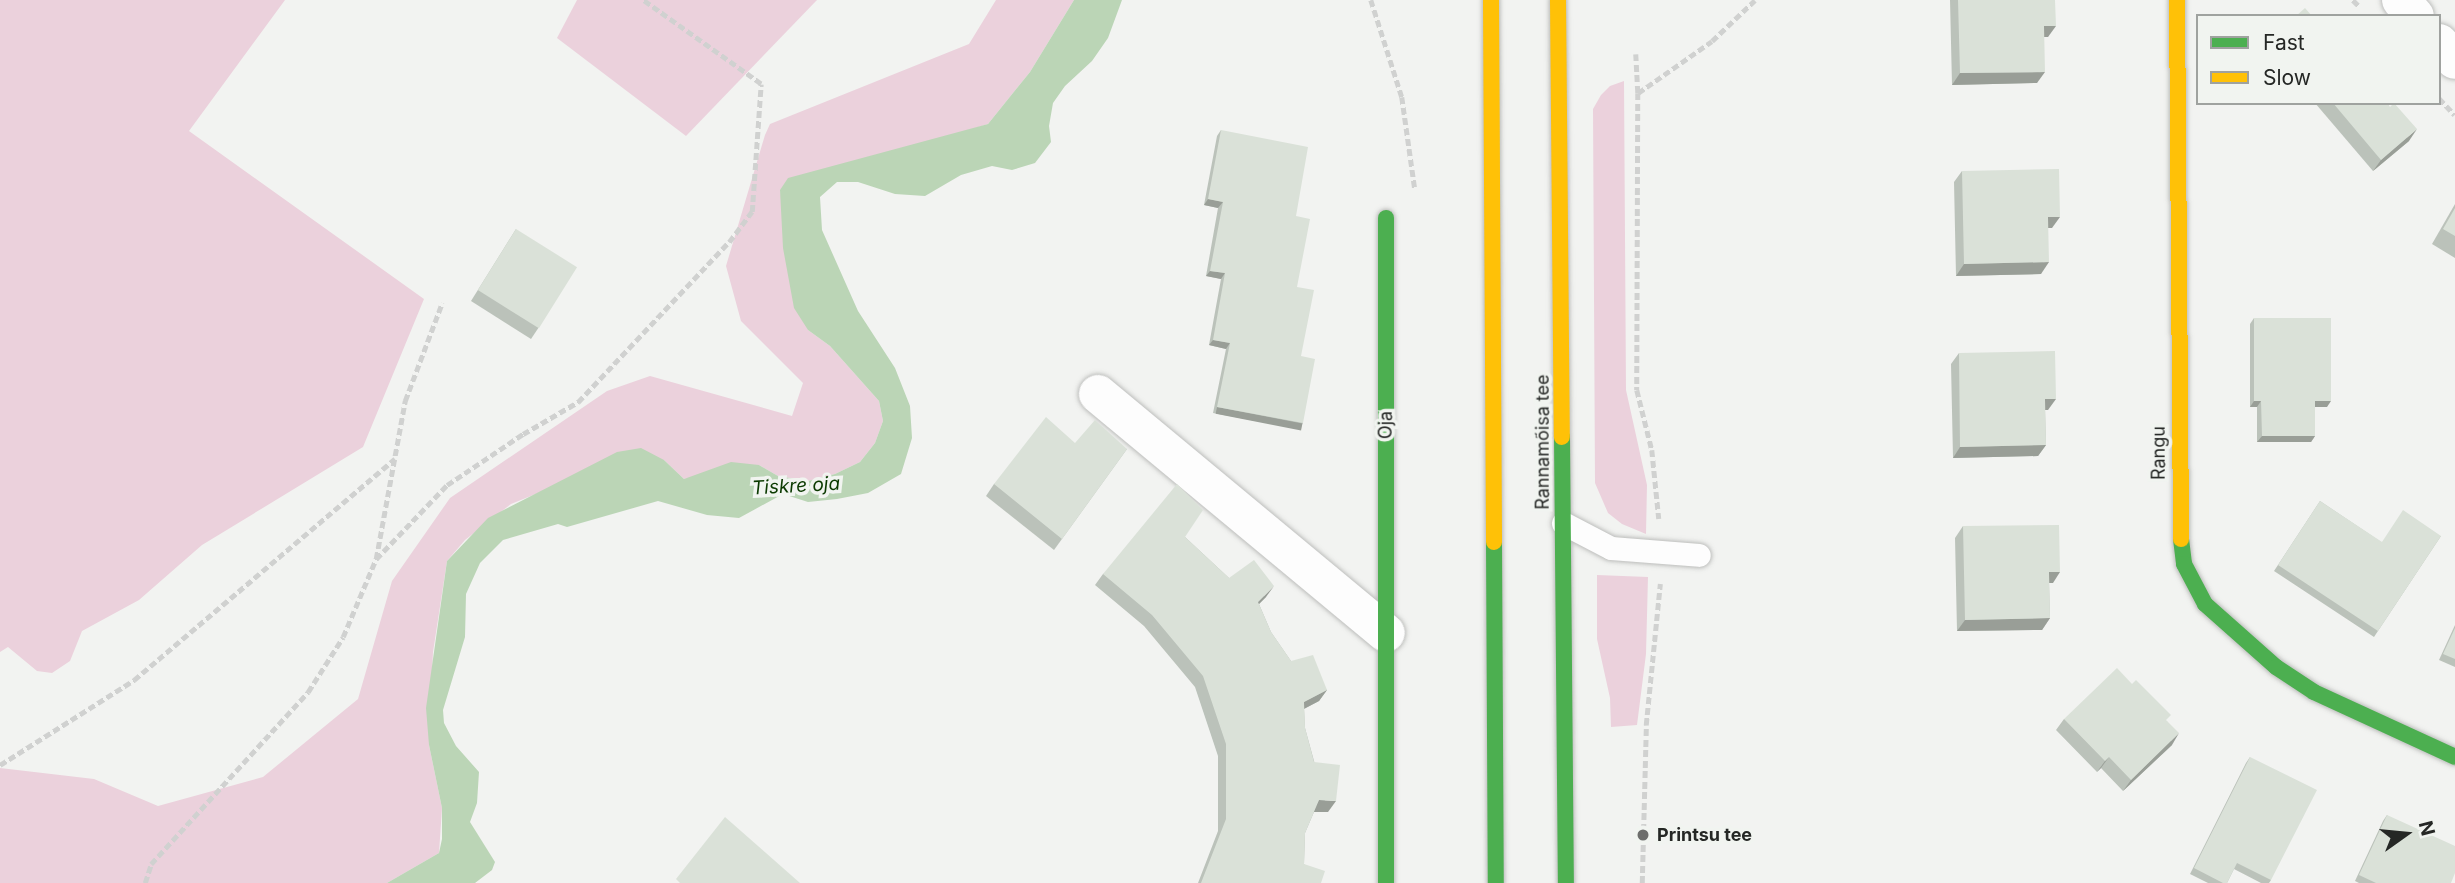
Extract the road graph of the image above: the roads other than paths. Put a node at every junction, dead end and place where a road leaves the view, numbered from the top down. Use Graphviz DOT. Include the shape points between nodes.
graph roads {
  1 [pos="1491,0"];
  2 [pos="1558,0"];
  3 [pos="2177,0"];
  4 [pos="2401,0"];
  5 [pos="2413,14"];
  6 [pos="2441,45"];
  7 [pos="2455,60"];
  8 [pos="1386,218"];
  9 [pos="1098,394"];
  10 [pos="1563,523"];
  11 [pos="1699,555"];
  12 [pos="1385,633"];
  13 [pos="2455,757"];
  14 [pos="1385,883"];
  15 [pos="1496,883"];
  16 [pos="1566,883"];
  1 -- 15 [label="main road"];
  2 -- 10 [label="main road, Rannamõisa tee"];
  3 -- 13 [label="main road, Rangu" via="2179,528 2184,564 2205,604 2276,667 2314,692"];
  4 -- 5 [label="street"];
  6 -- 7 [label="street"];
  8 -- 12 [label="main road, Oja"];
  9 -- 12 [label="street"];
  10 -- 11 [label="lane" via="1611,548"];
  10 -- 16 [label="main road, Rannamõisa tee"];
  12 -- 14 [label="main road, Oja"];
}
